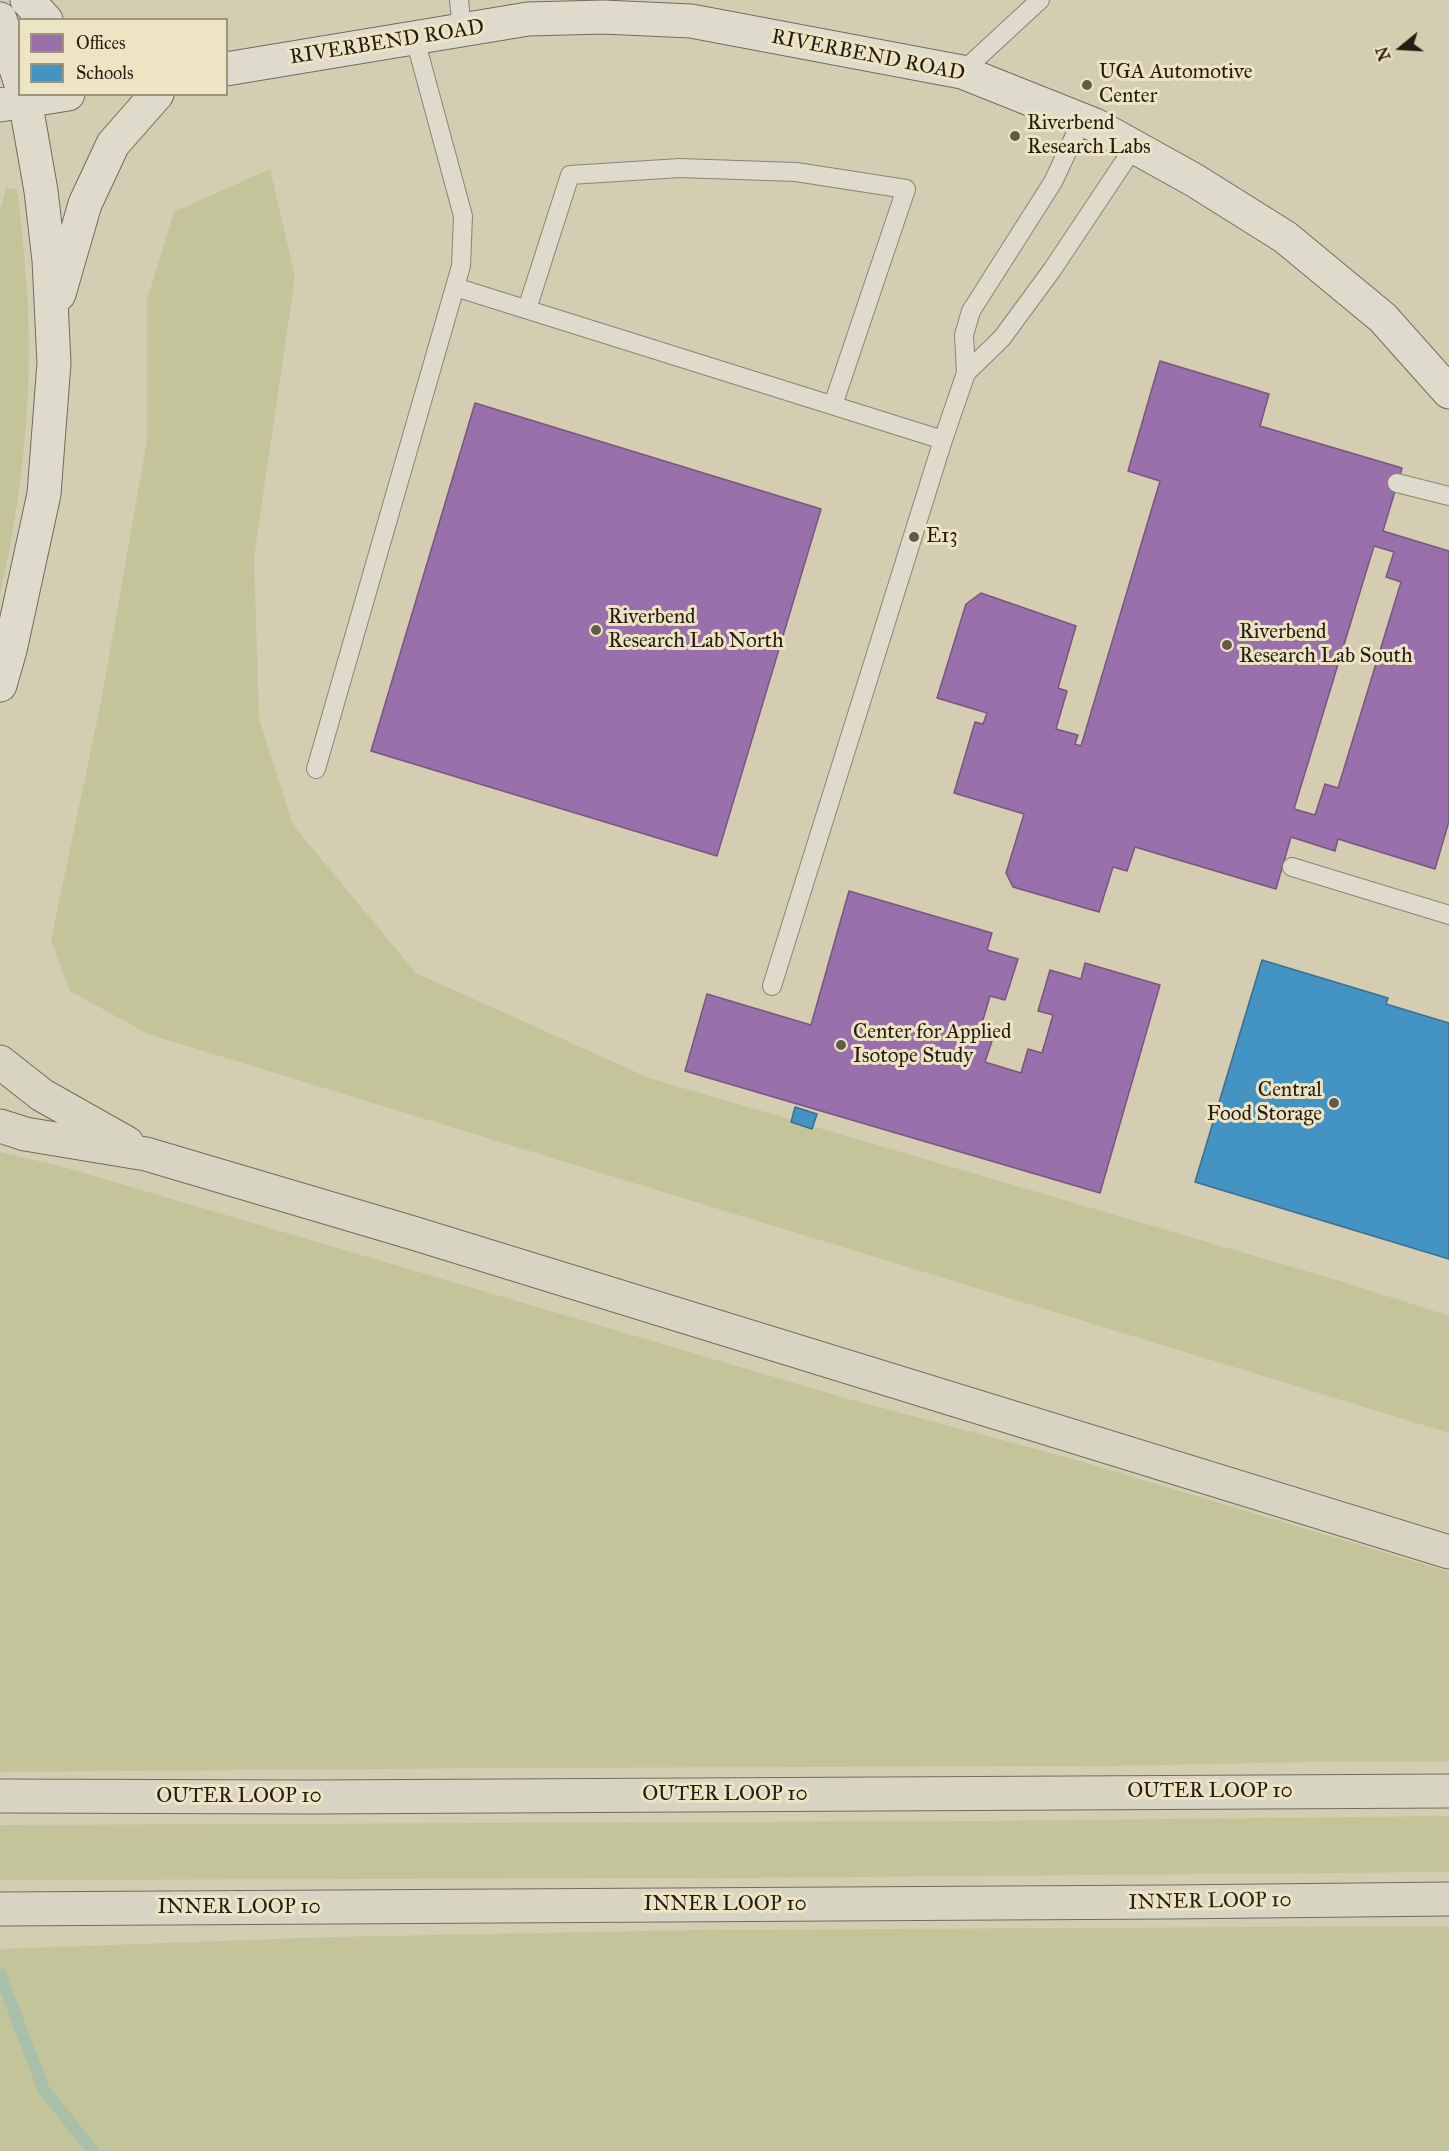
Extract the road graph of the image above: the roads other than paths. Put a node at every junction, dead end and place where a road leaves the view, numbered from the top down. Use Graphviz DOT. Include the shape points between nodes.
graph roads {
  1 [pos="27,0"];
  2 [pos="1040,0"];
  3 [pos="460,15"];
  4 [pos="44,18"];
  5 [pos="0,19"];
  6 [pos="415,39"];
  7 [pos="228,69"];
  8 [pos="962,72"];
  9 [pos="17,95"];
  10 [pos="155,96"];
  11 [pos="1082,120"];
  12 [pos="1134,147"];
  13 [pos="455,287"];
  14 [pos="527,309"];
  15 [pos="52,319"];
  16 [pos="966,373"];
  17 [pos="1449,392"];
  18 [pos="833,405"];
  19 [pos="943,440"];
  20 [pos="1397,483"];
  21 [pos="1449,496"];
  22 [pos="0,685"];
  23 [pos="316,769"];
  24 [pos="1292,867"];
  25 [pos="1449,915"];
  26 [pos="772,986"];
  27 [pos="0,1062"];
  28 [pos="0,1126"];
  29 [pos="146,1154"];
  30 [pos="1449,1552"];
  31 [pos="1449,1791"];
  32 [pos="0,1796"];
  33 [pos="1449,1899"];
  34 [pos="0,1909"];
  1 -- 4 [label="street"];
  2 -- 8 [label="lane"];
  3 -- 6 [label="street, RIVERBEND ROAD"];
  3 -- 8 [label="street, RIVERBEND ROAD" via="691,21"];
  5 -- 9 [label="street"];
  6 -- 7 [label="street, RIVERBEND ROAD"];
  6 -- 13 [label="lane" via="463,216 461,266"];
  8 -- 11 [label="street, RIVERBEND ROAD"];
  9 -- 15 [label="street" via="41,191"];
  10 -- 15 [label="street" via="114,144 85,204"];
  11 -- 12 [label="street, RIVERBEND ROAD"];
  11 -- 16 [label="lane" via="1053,182 971,310 964,335"];
  12 -- 16 [label="lane" via="1002,338"];
  12 -- 17 [label="street, RIVERBEND ROAD" via="1285,237 1383,318"];
  13 -- 14 [label="lane"];
  13 -- 23 [label="lane"];
  14 -- 18 [label="lane"];
  14 -- 18 [label="lane" via="570,175 680,168 796,172 906,189"];
  15 -- 22 [label="street" via="54,363 44,494"];
  16 -- 19 [label="lane"];
  18 -- 19 [label="lane"];
  19 -- 26 [label="lane"];
  20 -- 21 [label="lane"];
  24 -- 25 [label="lane"];
  27 -- 29 [label="highway" via="42,1095"];
  28 -- 29 [label="highway" via="25,1134"];
  29 -- 30 [label="highway"];
  31 -- 32 [label="highway, OUTER LOOP 10"];
  33 -- 34 [label="highway, INNER LOOP 10"];
}
